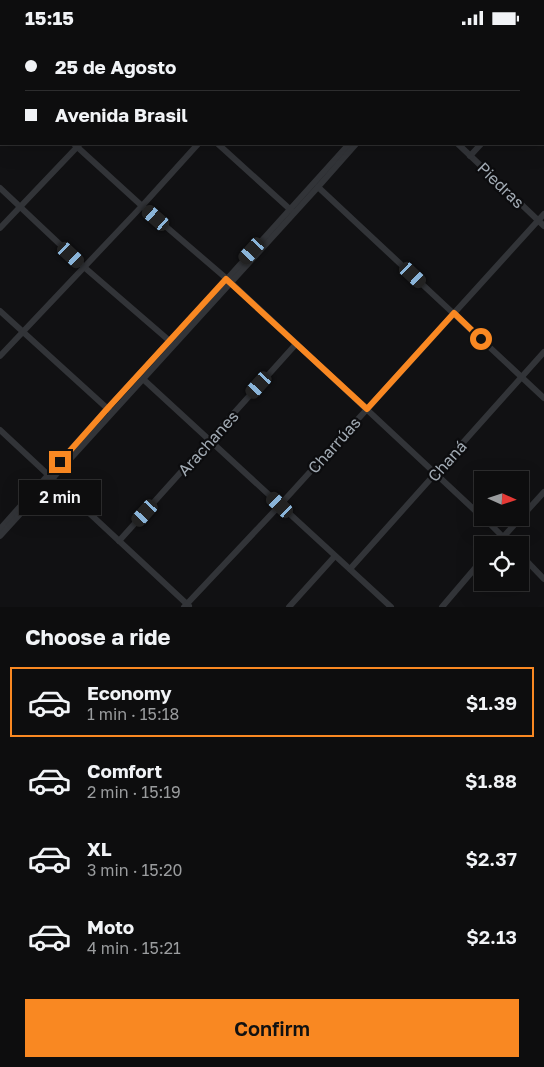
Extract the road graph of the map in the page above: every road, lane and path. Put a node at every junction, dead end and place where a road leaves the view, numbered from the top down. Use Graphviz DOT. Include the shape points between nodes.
graph roads {
  1 [pos="77,145"];
  2 [pos="197,145"];
  3 [pos="219,145"];
  4 [pos="352,145"];
  5 [pos="352,145"];
  6 [pos="459,145"];
  7 [pos="480,145"];
  8 [pos="470,156"];
  9 [pos="318,187"];
  10 [pos="0,188"];
  11 [pos="142,206"];
  12 [pos="20,207"];
  13 [pos="292,211"];
  14 [pos="544,215"];
  15 [pos="538,221"];
  16 [pos="544,226"];
  17 [pos="0,228"];
  18 [pos="84,267"];
  19 [pos="228,281"];
  20 [pos="0,311"];
  21 [pos="454,313"];
  22 [pos="23,331"];
  23 [pos="172,343"];
  24 [pos="296,344"];
  25 [pos="544,352"];
  26 [pos="0,355"];
  27 [pos="522,377"];
  28 [pos="143,379"];
  29 [pos="544,398"];
  30 [pos="367,409"];
  31 [pos="109,411"];
  32 [pos="0,430"];
  33 [pos="210,441"];
  34 [pos="436,474"];
  35 [pos="50,477"];
  36 [pos="544,492"];
  37 [pos="280,505"];
  38 [pos="474,509"];
  39 [pos="492,526"];
  40 [pos="0,529"];
  41 [pos="0,536"];
  42 [pos="502,536"];
  43 [pos="504,536"];
  44 [pos="119,541"];
  45 [pos="335,556"];
  46 [pos="529,563"];
  47 [pos="350,569"];
  48 [pos="474,569"];
  49 [pos="544,579"];
  50 [pos="187,606"];
  51 [pos="289,607"];
  52 [pos="391,607"];
  53 [pos="442,607"];
  1 -- 11 [label="street"];
  1 -- 12 [label="street"];
  2 -- 11 [label="street"];
  3 -- 13 [label="street"];
  4 -- 13 [label="street"];
  5 -- 9 [label="street"];
  6 -- 8 [label="street, Piedras"];
  7 -- 8 [label="street"];
  8 -- 15 [label="street, Piedras"];
  9 -- 13 [label="street"];
  9 -- 21 [label="street"];
  10 -- 12 [label="street"];
  11 -- 18 [label="street"];
  11 -- 19 [label="street"];
  12 -- 17 [label="street"];
  12 -- 18 [label="street"];
  13 -- 19 [label="street"];
  14 -- 15 [label="street, Charrúas"];
  15 -- 16 [label="street, Piedras"];
  15 -- 21 [label="street, Charrúas"];
  18 -- 22 [label="street"];
  18 -- 23 [label="street"];
  19 -- 23 [label="street"];
  19 -- 24 [label="street"];
  20 -- 22 [label="street"];
  21 -- 27 [label="street"];
  21 -- 30 [label="street, Charrúas"];
  22 -- 26 [label="street"];
  22 -- 31 [label="street"];
  23 -- 28 [label="street"];
  23 -- 31 [label="street"];
  24 -- 30 [label="street"];
  24 -- 33 [label="street, Arachanes"];
  25 -- 27 [label="street, Chaná"];
  27 -- 29 [label="street"];
  27 -- 34 [label="street, Chaná"];
  28 -- 31 [label="street"];
  28 -- 33 [label="street"];
  30 -- 34 [label="street"];
  30 -- 37 [label="street, Charrúas"];
  31 -- 35 [label="street"];
  32 -- 35 [label="street"];
  33 -- 37 [label="street"];
  33 -- 44 [label="street, Arachanes"];
  34 -- 38 [label="street"];
  34 -- 47 [label="street, Chaná"];
  35 -- 40 [label="street"];
  35 -- 41 [label="street"];
  35 -- 44 [label="street"];
  36 -- 43 [label="street"];
  37 -- 45 [label="street"];
  37 -- 50 [label="street, Charrúas"];
  39 -- 42 [label="street"];
  44 -- 50 [label="street"];
  45 -- 47 [label="street"];
  45 -- 51 [label="street"];
  46 -- 49 [label="street"];
  47 -- 52 [label="street"];
  48 -- 53 [label="street"];
}
